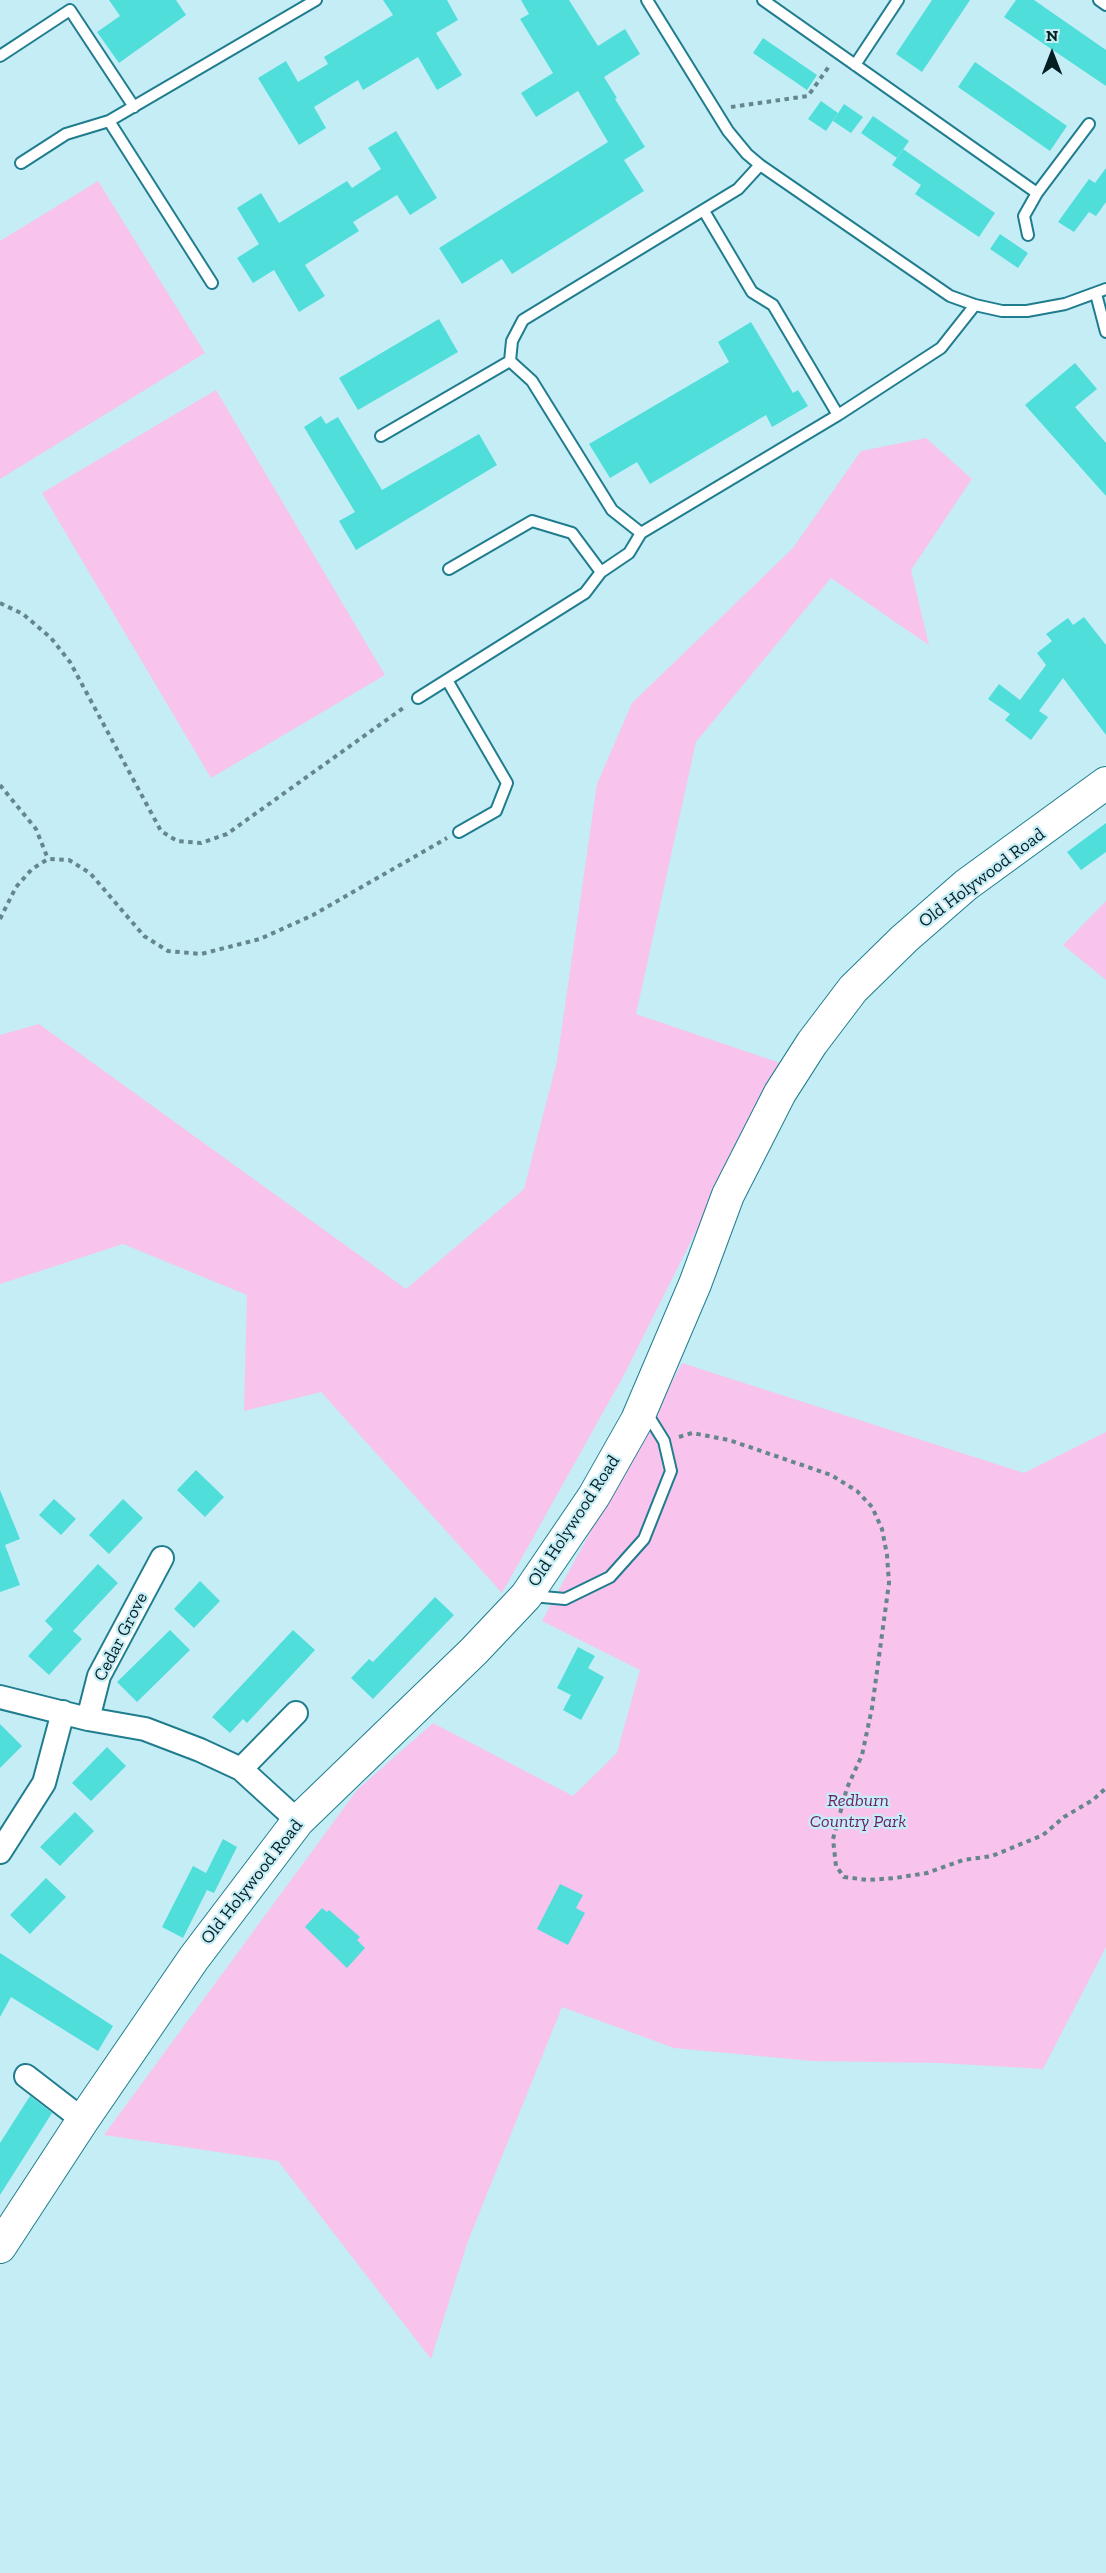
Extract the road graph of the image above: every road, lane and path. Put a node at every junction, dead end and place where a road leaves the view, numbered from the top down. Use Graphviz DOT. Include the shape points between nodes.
graph roads {
  1 [pos="316,0"];
  2 [pos="647,0"];
  3 [pos="764,0"];
  4 [pos="898,0"];
  5 [pos="1099,0"];
  6 [pos="1106,5"];
  7 [pos="838,55"];
  8 [pos="0,56"];
  9 [pos="855,65"];
  10 [pos="134,107"];
  11 [pos="716,111"];
  12 [pos="109,121"];
  13 [pos="1089,124"];
  14 [pos="21,163"];
  15 [pos="760,165"];
  16 [pos="1037,193"];
  17 [pos="704,211"];
  18 [pos="1028,235"];
  19 [pos="212,283"];
  20 [pos="1106,289"];
  21 [pos="1096,294"];
  22 [pos="975,305"];
  23 [pos="1106,332"];
  24 [pos="510,361"];
  25 [pos="838,415"];
  26 [pos="381,436"];
  27 [pos="641,533"];
  28 [pos="449,570"];
  29 [pos="601,572"];
  30 [pos="0,603"];
  31 [pos="447,680"];
  32 [pos="418,698"];
  33 [pos="1106,783"];
  34 [pos="0,785"];
  35 [pos="459,832"];
  36 [pos="48,859"];
  37 [pos="0,919"];
  38 [pos="642,1407"];
  39 [pos="664,1441"];
  40 [pos="162,1558"];
  41 [pos="526,1596"];
  42 [pos="0,1697"];
  43 [pos="63,1712"];
  44 [pos="296,1713"];
  45 [pos="88,1719"];
  46 [pos="241,1769"];
  47 [pos="1106,1788"];
  48 [pos="298,1821"];
  49 [pos="0,1852"];
  50 [pos="26,2076"];
  51 [pos="83,2120"];
  52 [pos="0,2247"];
  1 -- 10 [label="lane"];
  2 -- 11 [label="lane"];
  3 -- 7 [label="lane"];
  4 -- 9 [label="lane"];
  5 -- 6 [label="lane"];
  7 -- 9 [label="lane"];
  7 -- 11 [label="path" via="808,96 739,104"];
  8 -- 10 [label="lane" via="70,10"];
  9 -- 16 [label="lane"];
  10 -- 12 [label="lane"];
  11 -- 15 [label="lane" via="728,131"];
  12 -- 14 [label="lane" via="66,134"];
  12 -- 19 [label="lane"];
  13 -- 16 [label="lane"];
  15 -- 17 [label="lane" via="738,189"];
  15 -- 22 [label="lane" via="950,296"];
  16 -- 18 [label="lane" via="1024,216"];
  17 -- 24 [label="lane" via="524,320 512,341"];
  17 -- 25 [label="lane" via="752,292 773,305"];
  20 -- 21 [label="lane"];
  21 -- 22 [label="lane" via="1027,311"];
  21 -- 23 [label="lane"];
  22 -- 25 [label="lane" via="941,348"];
  24 -- 26 [label="lane"];
  24 -- 27 [label="lane" via="532,381 612,510"];
  25 -- 27 [label="lane"];
  27 -- 29 [label="lane" via="629,553"];
  28 -- 29 [label="lane" via="532,521 572,533"];
  29 -- 31 [label="lane" via="585,593"];
  30 -- 32 [label="path" via="23,614 51,638 70,662 161,831 177,841 201,843 227,834"];
  31 -- 32 [label="lane"];
  31 -- 35 [label="lane" via="507,783 496,811"];
  33 -- 38 [label="street, Old Holywood Road" via="966,885 904,939 853,989 812,1043 780,1093 728,1195"];
  34 -- 36 [label="path" via="36,829"];
  35 -- 36 [label="path" via="313,915 260,939 201,954 168,951 144,936 90,873 69,860"];
  36 -- 37 [label="path" via="32,869 16,887"];
  38 -- 39 [label="lane"];
  38 -- 41 [label="street, Old Holywood Road" via="594,1496"];
  39 -- 41 [label="lane" via="671,1470 644,1539 610,1577 565,1599"];
  39 -- 47 [label="path" via="692,1433 729,1440 831,1475 857,1491 872,1507 882,1529 889,1583 872,1708 862,1755 847,1788 833,1839 836,1866 844,1877 895,1878 992,1856 1043,1834"];
  40 -- 45 [label="street, Cedar Grove" via="99,1676"];
  41 -- 48 [label="street, Old Holywood Road"];
  42 -- 43 [label="street"];
  43 -- 45 [label="street"];
  43 -- 49 [label="street" via="44,1783"];
  44 -- 46 [label="street"];
  45 -- 46 [label="street" via="145,1729"];
  46 -- 48 [label="street"];
  48 -- 51 [label="street, Old Holywood Road" via="194,1959"];
  50 -- 51 [label="street"];
  51 -- 52 [label="street, Old Holywood Road"];
}
